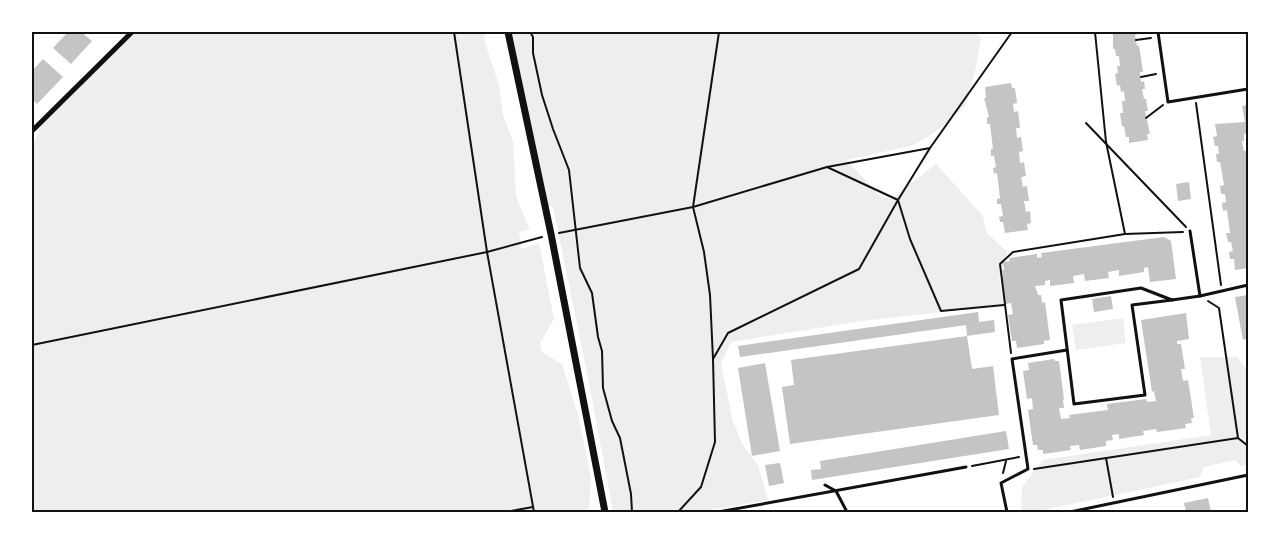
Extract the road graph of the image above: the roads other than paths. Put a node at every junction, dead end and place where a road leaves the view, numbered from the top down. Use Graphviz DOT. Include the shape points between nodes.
graph roads {
  1 [pos="132,32"];
  2 [pos="508,32"];
  3 [pos="1158,32"];
  4 [pos="1248,89"];
  5 [pos="32,131"];
  6 [pos="1190,231"];
  7 [pos="1248,285"];
  8 [pos="1200,296"];
  9 [pos="1172,300"];
  10 [pos="1068,350"];
  11 [pos="966,466"];
  12 [pos="1248,475"];
  13 [pos="825,485"];
  14 [pos="836,491"];
  15 [pos="605,513"];
  16 [pos="718,513"];
  17 [pos="847,513"];
  18 [pos="1007,513"];
  19 [pos="1070,513"];
  1 -- 5 [label="street"];
  2 -- 15 [label="street"];
  3 -- 4 [label="lane" via="1168,102"];
  6 -- 8 [label="lane"];
  7 -- 8 [label="lane"];
  8 -- 9 [label="lane"];
  9 -- 10 [label="lane" via="1141,288 1061,300"];
  9 -- 10 [label="lane" via="1132,305 1145,394 1074,404"];
  10 -- 18 [label="lane" via="1012,359 1028,469 1001,483"];
  11 -- 14 [label="lane"];
  12 -- 19 [label="lane"];
  13 -- 14 [label="lane"];
  14 -- 16 [label="lane"];
  14 -- 17 [label="lane"];
}
